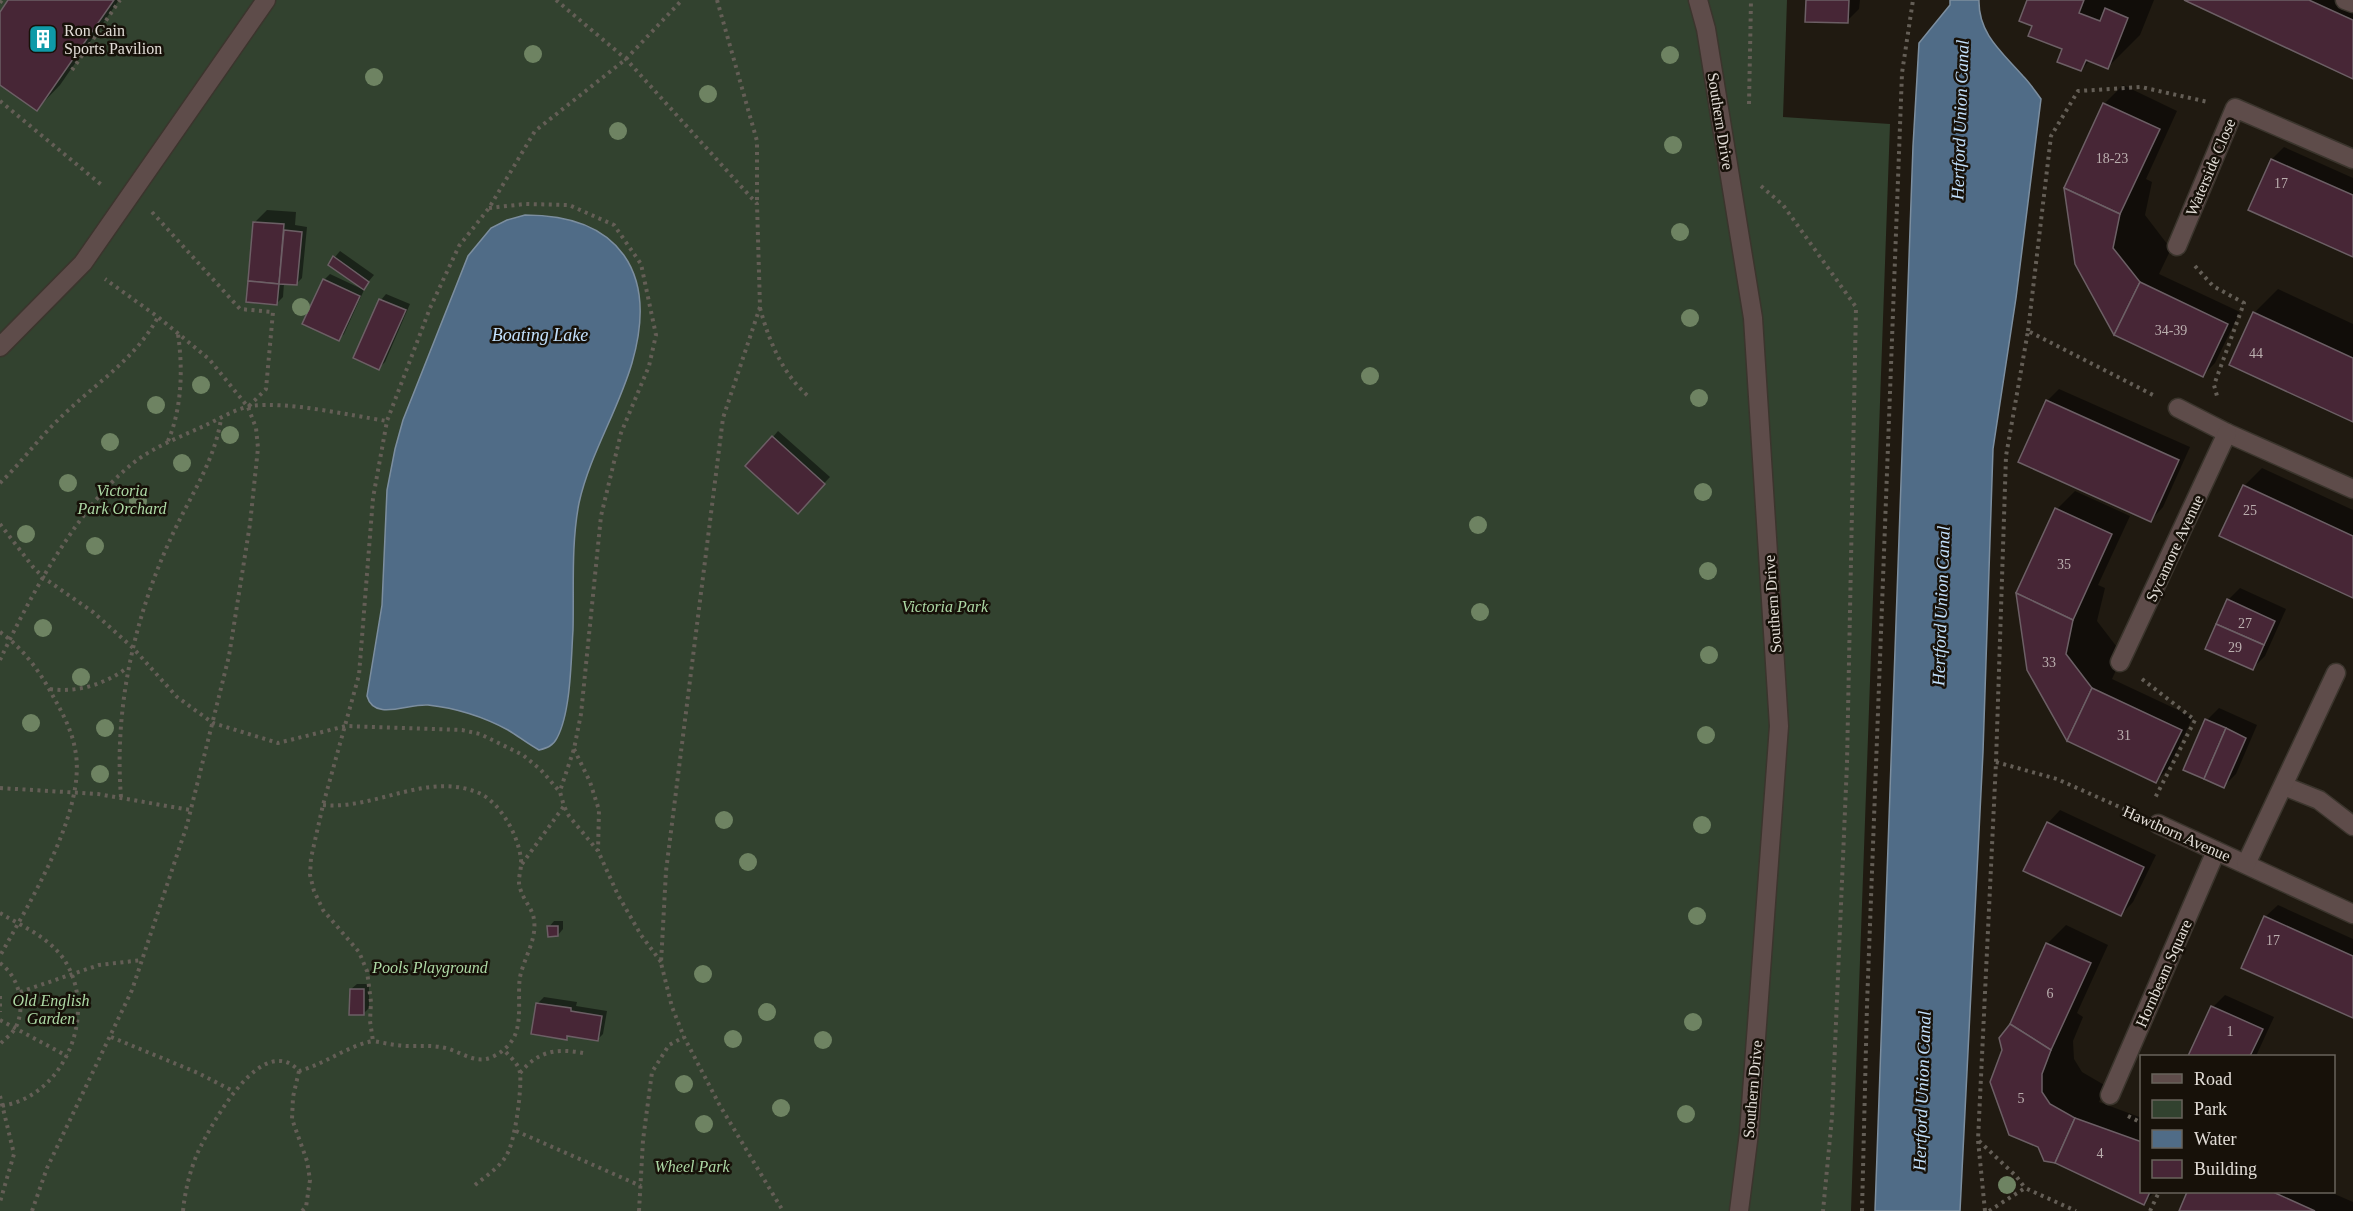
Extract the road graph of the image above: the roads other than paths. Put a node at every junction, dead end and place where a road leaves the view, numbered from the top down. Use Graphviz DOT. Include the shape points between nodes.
graph roads {
  1 [pos="266,0"];
  2 [pos="1698,0"];
  3 [pos="2345,0"];
  4 [pos="2353,3"];
  5 [pos="2353,159"];
  6 [pos="2177,246"];
  7 [pos="0,347"];
  8 [pos="2178,408"];
  9 [pos="2227,433"];
  10 [pos="2353,489"];
  11 [pos="2120,662"];
  12 [pos="2336,673"];
  13 [pos="2284,786"];
  14 [pos="2151,821"];
  15 [pos="2353,826"];
  16 [pos="2216,851"];
  17 [pos="2246,864"];
  18 [pos="2353,914"];
  19 [pos="2110,1095"];
  20 [pos="1739,1211"];
  1 -- 7 [label="street" via="83,263"];
  2 -- 20 [label="street, Southern Drive" via="1753,318 1779,726 1749,1133"];
  3 -- 4 [label="street"];
  5 -- 6 [label="street, Waterside Close" via="2235,108"];
  8 -- 9 [label="street"];
  9 -- 10 [label="street"];
  9 -- 11 [label="street, Sycamore Avenue"];
  12 -- 13 [label="street"];
  13 -- 15 [label="street" via="2319,800"];
  13 -- 17 [label="street"];
  14 -- 16 [label="street, Hawthorn Avenue"];
  16 -- 17 [label="street, Hawthorn Avenue"];
  16 -- 19 [label="street, Hornbeam Square"];
  17 -- 18 [label="street, Hawthorn Avenue"];
}
